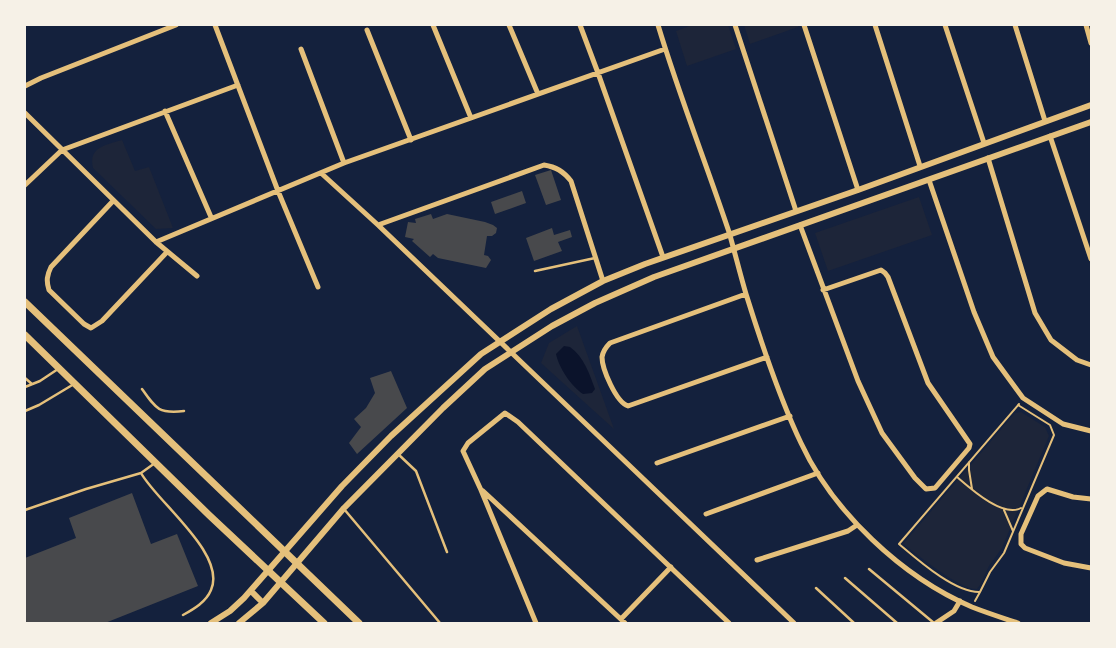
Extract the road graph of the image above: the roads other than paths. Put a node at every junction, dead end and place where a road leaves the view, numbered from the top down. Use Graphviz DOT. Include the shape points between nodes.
graph roads {
  1 [pos="176,25"];
  2 [pos="214,25"];
  3 [pos="433,25"];
  4 [pos="509,25"];
  5 [pos="580,25"];
  6 [pos="658,25"];
  7 [pos="734,25"];
  8 [pos="804,25"];
  9 [pos="875,25"];
  10 [pos="945,25"];
  11 [pos="1015,25"];
  12 [pos="1086,25"];
  13 [pos="368,30"];
  14 [pos="1091,43"];
  15 [pos="301,49"];
  16 [pos="665,49"];
  17 [pos="598,73"];
  18 [pos="238,85"];
  19 [pos="25,86"];
  20 [pos="538,94"];
  21 [pos="1091,105"];
  22 [pos="165,111"];
  23 [pos="25,114"];
  24 [pos="471,118"];
  25 [pos="1045,121"];
  26 [pos="1091,122"];
  27 [pos="1050,136"];
  28 [pos="411,140"];
  29 [pos="984,144"];
  30 [pos="62,150"];
  31 [pos="988,158"];
  32 [pos="344,163"];
  33 [pos="920,166"];
  34 [pos="321,173"];
  35 [pos="929,180"];
  36 [pos="25,185"];
  37 [pos="858,190"];
  38 [pos="278,191"];
  39 [pos="113,201"];
  40 [pos="796,211"];
  41 [pos="211,218"];
  42 [pos="378,225"];
  43 [pos="800,225"];
  44 [pos="729,233"];
  45 [pos="156,242"];
  46 [pos="733,248"];
  47 [pos="167,252"];
  48 [pos="663,257"];
  49 [pos="595,258"];
  50 [pos="1091,259"];
  51 [pos="535,271"];
  52 [pos="196,276"];
  53 [pos="603,281"];
  54 [pos="318,287"];
  55 [pos="823,290"];
  56 [pos="746,294"];
  57 [pos="25,302"];
  58 [pos="25,335"];
  59 [pos="500,342"];
  60 [pos="510,352"];
  61 [pos="767,356"];
  62 [pos="1091,365"];
  63 [pos="60,368"];
  64 [pos="25,378"];
  65 [pos="32,384"];
  66 [pos="76,384"];
  67 [pos="25,387"];
  68 [pos="142,389"];
  69 [pos="25,411"];
  70 [pos="184,411"];
  71 [pos="790,416"];
  72 [pos="1091,431"];
  73 [pos="397,453"];
  74 [pos="156,462"];
  75 [pos="657,464"];
  76 [pos="141,473"];
  77 [pos="818,473"];
  78 [pos="481,490"];
  79 [pos="1091,499"];
  80 [pos="344,508"];
  81 [pos="25,510"];
  82 [pos="706,514"];
  83 [pos="857,525"];
  84 [pos="284,551"];
  85 [pos="447,552"];
  86 [pos="757,560"];
  87 [pos="296,564"];
  88 [pos="670,567"];
  89 [pos="1091,568"];
  90 [pos="268,569"];
  91 [pos="869,569"];
  92 [pos="845,578"];
  93 [pos="281,582"];
  94 [pos="816,588"];
  95 [pos="251,591"];
  96 [pos="960,601"];
  97 [pos="263,603"];
  98 [pos="183,615"];
  99 [pos="623,621"];
  100 [pos="1005,621"];
  101 [pos="211,623"];
  102 [pos="239,623"];
  103 [pos="324,623"];
  104 [pos="359,623"];
  105 [pos="440,623"];
  106 [pos="536,623"];
  107 [pos="729,623"];
  108 [pos="794,623"];
  109 [pos="854,623"];
  110 [pos="896,623"];
  111 [pos="935,623"];
  112 [pos="1018,623"];
  1 -- 19 [label="street"];
  2 -- 18 [label="street"];
  3 -- 24 [label="street"];
  4 -- 20 [label="street"];
  5 -- 17 [label="street"];
  6 -- 16 [label="street"];
  7 -- 40 [label="street"];
  8 -- 37 [label="street"];
  9 -- 33 [label="street"];
  10 -- 29 [label="street"];
  11 -- 25 [label="street"];
  12 -- 14 [label="street"];
  13 -- 28 [label="street"];
  15 -- 32 [label="street"];
  16 -- 17 [label="street"];
  16 -- 44 [label="street"];
  17 -- 20 [label="street"];
  17 -- 48 [label="street"];
  18 -- 22 [label="street"];
  18 -- 38 [label="street"];
  20 -- 24 [label="street"];
  21 -- 25 [label="street"];
  22 -- 30 [label="street"];
  22 -- 41 [label="street"];
  23 -- 30 [label="street"];
  24 -- 28 [label="street"];
  25 -- 29 [label="street"];
  26 -- 27 [label="street"];
  27 -- 31 [label="street"];
  27 -- 50 [label="street"];
  28 -- 32 [label="street"];
  29 -- 33 [label="street"];
  30 -- 36 [label="street"];
  30 -- 39 [label="street"];
  31 -- 35 [label="street"];
  31 -- 62 [label="street" via="1035,313 1051,340 1078,360"];
  32 -- 34 [label="street"];
  33 -- 37 [label="street"];
  34 -- 38 [label="street"];
  34 -- 42 [label="street"];
  35 -- 43 [label="street"];
  35 -- 72 [label="street" via="992,357 1023,398 1063,424"];
  37 -- 40 [label="street"];
  38 -- 41 [label="street"];
  38 -- 54 [label="street"];
  39 -- 45 [label="street"];
  39 -- 47 [label="street" via="48,274 49,290 84,324 91,328 98,325"];
  40 -- 44 [label="street"];
  41 -- 45 [label="street"];
  42 -- 49 [label="street" via="544,165 555,167 571,181"];
  42 -- 59 [label="street"];
  43 -- 46 [label="street"];
  43 -- 55 [label="street"];
  44 -- 46 [label="street"];
  44 -- 48 [label="street"];
  45 -- 47 [label="street"];
  46 -- 56 [label="street"];
  46 -- 60 [label="street" via="595,303"];
  47 -- 52 [label="street"];
  48 -- 53 [label="street"];
  49 -- 51 [label="lane"];
  49 -- 53 [label="street"];
  53 -- 59 [label="street" via="550,309"];
  55 -- 55 [label="street" via="881,270 885,273 928,383 970,444 934,488 926,489 915,478 882,433"];
  56 -- 61 [label="street"];
  56 -- 61 [label="street" via="610,343 604,351 603,362 616,396 628,406"];
  57 -- 84 [label="main road"];
  58 -- 63 [label="main road"];
  59 -- 60 [label="street"];
  59 -- 84 [label="street" via="481,354 391,436"];
  60 -- 73 [label="street" via="485,369"];
  60 -- 108 [label="street"];
  61 -- 71 [label="street"];
  63 -- 65 [label="lane"];
  63 -- 66 [label="main road"];
  64 -- 65 [label="lane"];
  65 -- 67 [label="lane"];
  66 -- 69 [label="lane"];
  66 -- 74 [label="main road"];
  68 -- 70 [label="lane" via="152,404 168,413"];
  71 -- 75 [label="street"];
  71 -- 77 [label="street"];
  73 -- 80 [label="street"];
  73 -- 85 [label="lane" via="416,471"];
  74 -- 76 [label="lane"];
  74 -- 90 [label="main road"];
  76 -- 81 [label="lane"];
  76 -- 98 [label="lane" via="192,532 213,574 213,584 206,598"];
  77 -- 82 [label="street"];
  77 -- 83 [label="street"];
  78 -- 88 [label="street" via="463,451 468,443 505,413"];
  78 -- 99 [label="street"];
  78 -- 106 [label="street"];
  79 -- 89 [label="street" via="1047,489 1042,491 1022,534 1021,544 1064,563"];
  80 -- 87 [label="street"];
  80 -- 105 [label="lane"];
  83 -- 86 [label="street" via="848,532"];
  83 -- 96 [label="street" via="914,574"];
  84 -- 87 [label="main road"];
  84 -- 90 [label="street"];
  87 -- 93 [label="street"];
  87 -- 104 [label="main road"];
  88 -- 99 [label="street"];
  88 -- 107 [label="street"];
  90 -- 93 [label="main road"];
  90 -- 95 [label="street"];
  91 -- 111 [label="lane"];
  92 -- 110 [label="lane"];
  93 -- 97 [label="street"];
  93 -- 103 [label="main road"];
  94 -- 109 [label="lane"];
  95 -- 97 [label="street"];
  95 -- 101 [label="street"];
  96 -- 100 [label="street"];
  96 -- 111 [label="street" via="954,611"];
  97 -- 102 [label="street"];
  100 -- 112 [label="street"];
}
